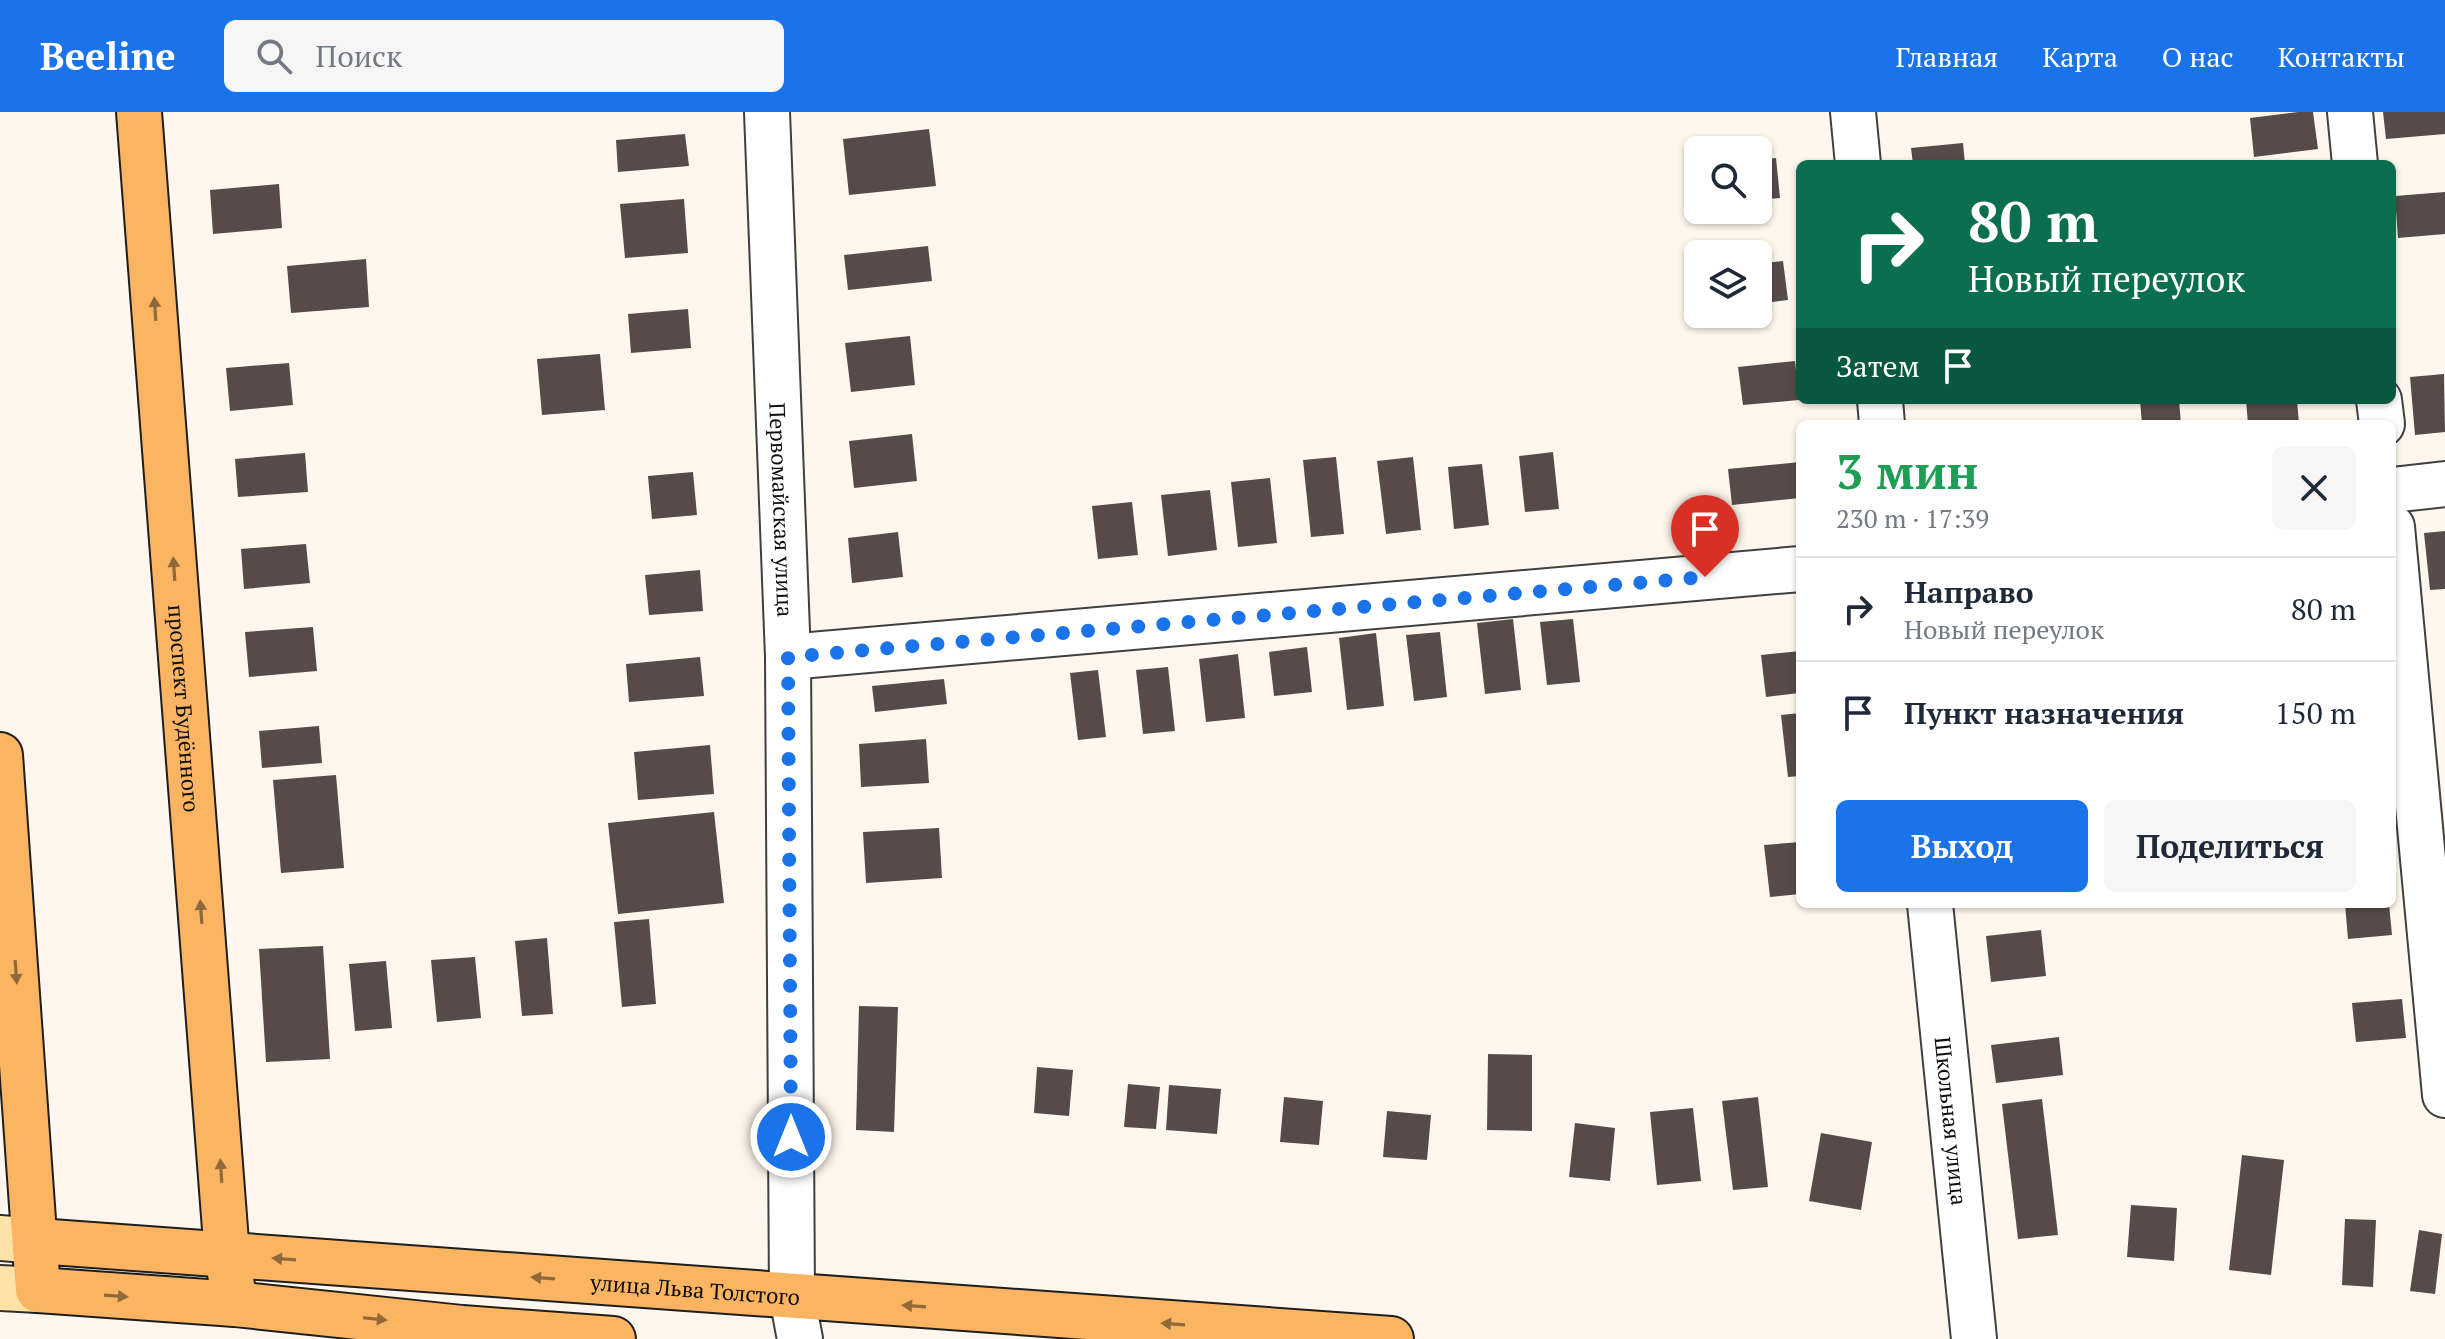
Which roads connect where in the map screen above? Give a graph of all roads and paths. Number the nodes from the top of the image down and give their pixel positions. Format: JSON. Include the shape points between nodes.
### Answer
{"nodes":[{"id":1,"x":139,"y":112,"type":"edge"},
{"id":2,"x":767,"y":112,"type":"edge"},
{"id":3,"x":1853,"y":112,"type":"edge"},
{"id":4,"x":2350,"y":112,"type":"edge"},
{"id":5,"x":1858,"y":160,"type":"edge"},
{"id":6,"x":2355,"y":160,"type":"edge"},
{"id":7,"x":2445,"y":484,"type":"edge"},
{"id":8,"x":2396,"y":490,"type":"edge"},
{"id":9,"x":1796,"y":569,"type":"edge"},
{"id":10,"x":2396,"y":570,"type":"edge"},
{"id":11,"x":788,"y":657,"type":"junction"},
{"id":12,"x":0,"y":755,"type":"edge"},
{"id":13,"x":1930,"y":908,"type":"edge"},
{"id":14,"x":2445,"y":1095,"type":"edge"},
{"id":15,"x":18,"y":1240,"type":"edge"},
{"id":16,"x":227,"y":1255,"type":"junction"},
{"id":17,"x":19,"y":1289,"type":"edge"},
{"id":18,"x":235,"y":1304,"type":"junction"},
{"id":19,"x":796,"y":1318,"type":"edge"},
{"id":20,"x":462,"y":1333,"type":"edge"},
{"id":21,"x":613,"y":1339,"type":"edge"},
{"id":22,"x":1391,"y":1339,"type":"edge"},
{"id":23,"x":1974,"y":1339,"type":"edge"}],
"edges":[{"from":16,"to":1,"type":"main road","name":"проспект Будённого","one_way":true},
{"from":2,"to":11,"type":"street","name":"Первомайская улица"},
{"from":3,"to":5,"type":"street"},
{"from":4,"to":6,"type":"street"},
{"from":7,"to":8,"type":"street"},
{"from":9,"to":11,"type":"street"},
{"from":10,"to":14,"type":"street"},
{"from":11,"to":19,"type":"street","name":"Первомайская улица"},
{"from":12,"to":15,"type":"main road","one_way":true},
{"from":13,"to":23,"type":"street","name":"Школьная улица"},
{"from":15,"to":16,"type":"main road","name":"улица Льва Толстого"},
{"from":15,"to":17,"type":"main road"},
{"from":16,"to":18,"type":"main road","name":"проспект Будённого"},
{"from":19,"to":16,"type":"main road","name":"улица Льва Толстого","one_way":true},
{"from":17,"to":18,"type":"main road","one_way":true},
{"from":18,"to":20,"type":"main road","one_way":true},
{"from":22,"to":19,"type":"main road","name":"улица Льва Толстого","one_way":true},
{"from":20,"to":21,"type":"main road"}]}
